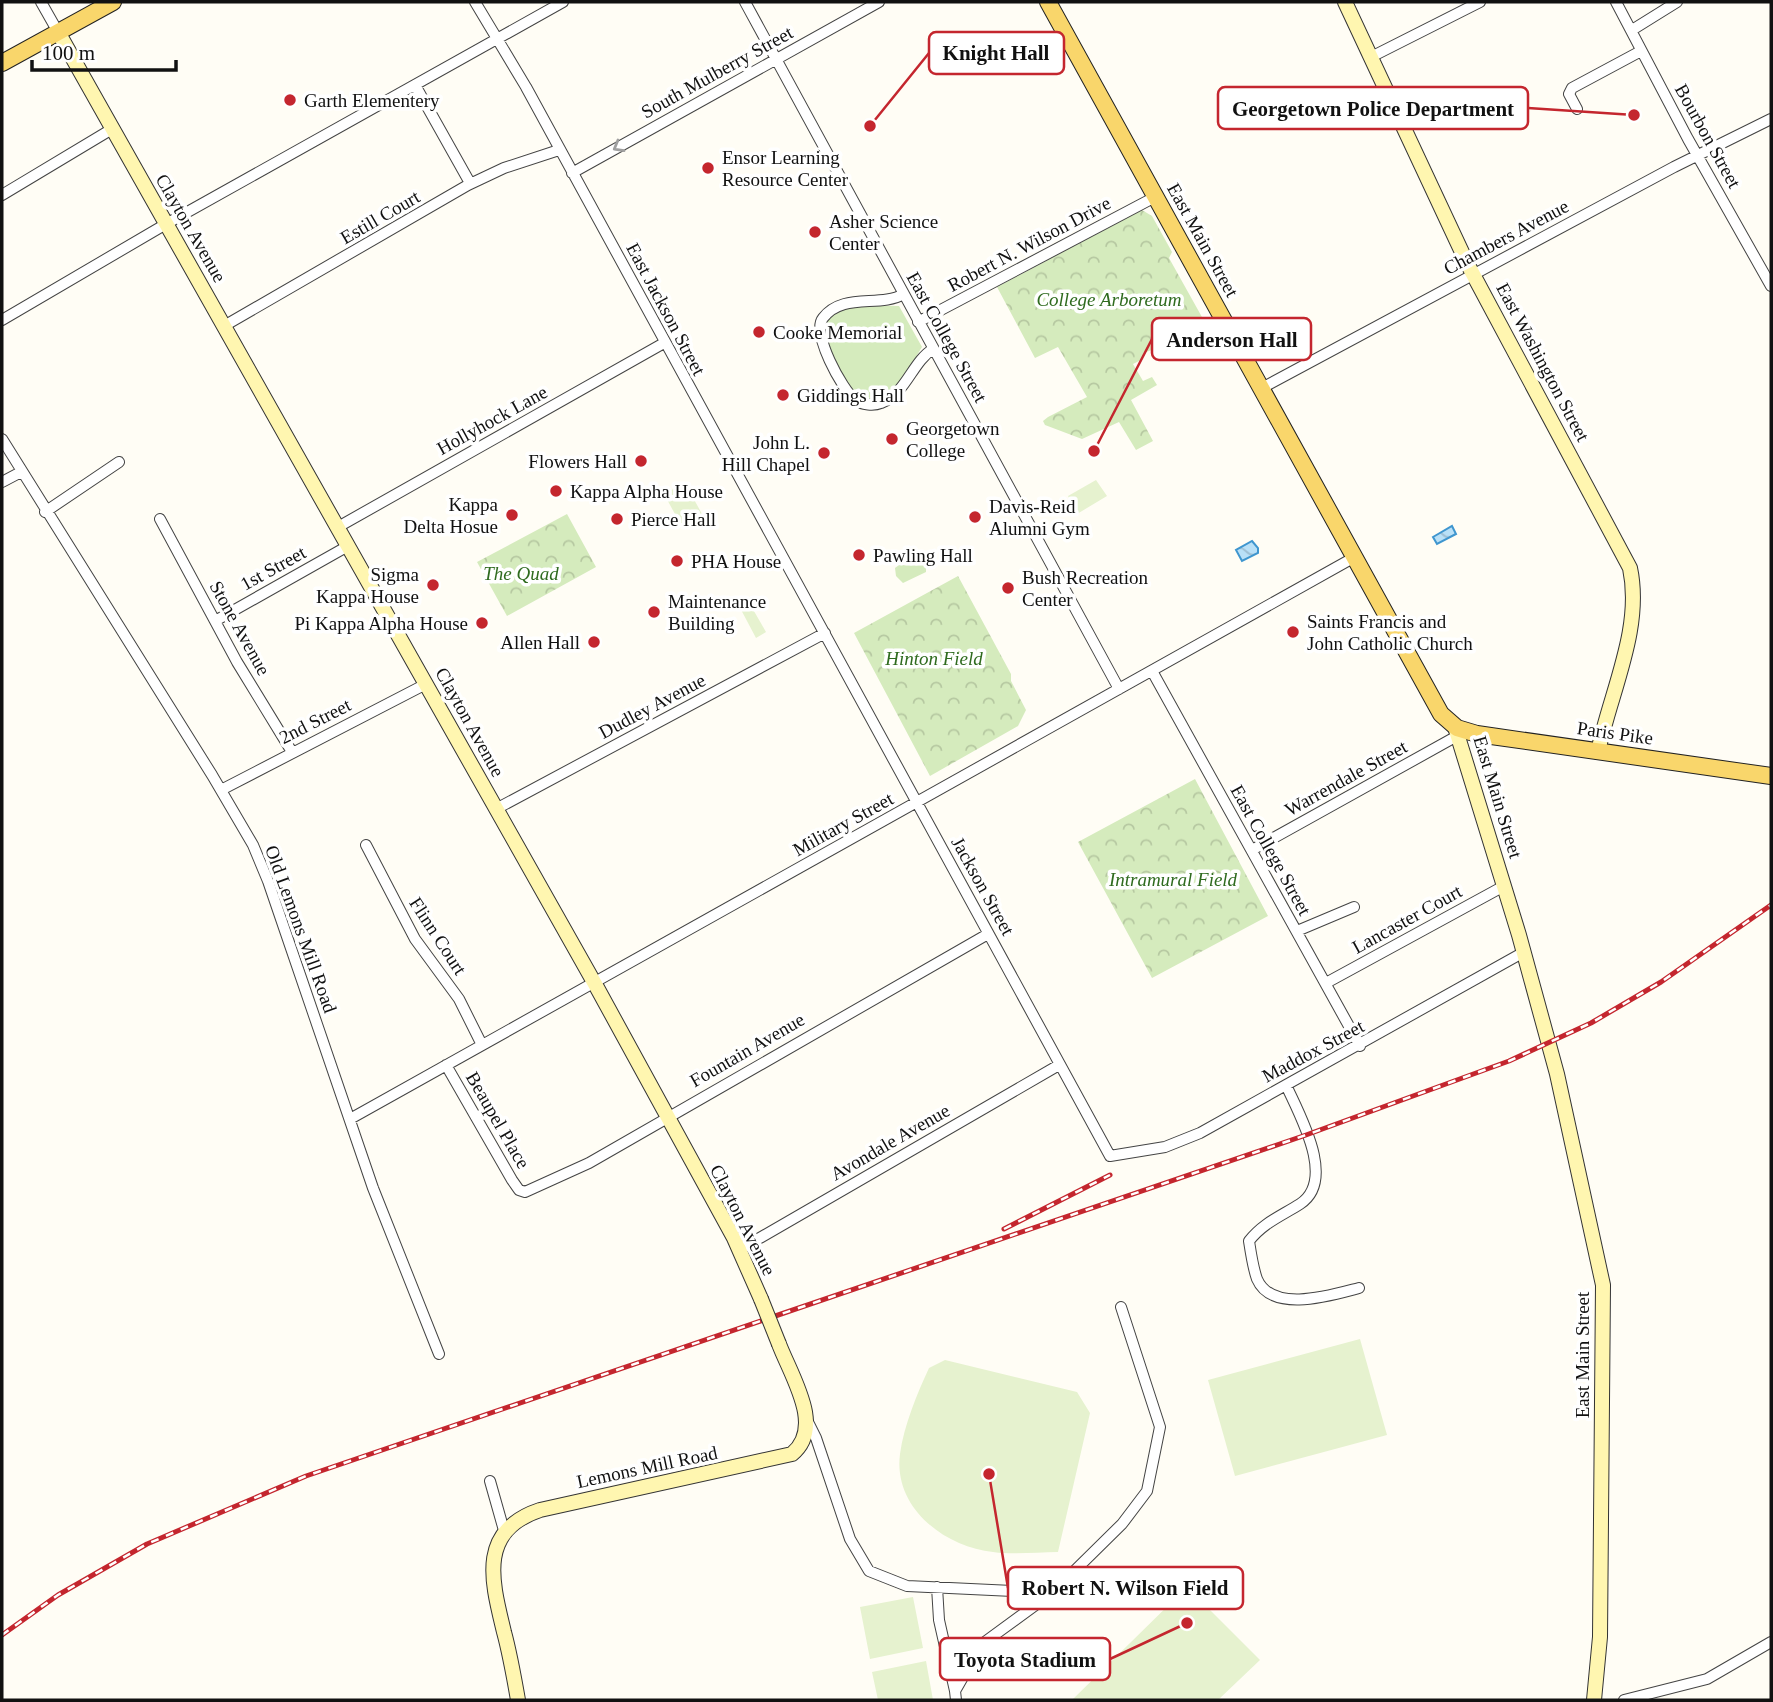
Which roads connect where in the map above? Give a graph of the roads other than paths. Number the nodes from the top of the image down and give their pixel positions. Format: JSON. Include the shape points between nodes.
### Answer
{"nodes":[{"id":1,"x":41,"y":2,"type":"edge"},
{"id":2,"x":113,"y":2,"type":"edge"},
{"id":3,"x":475,"y":2,"type":"edge"},
{"id":4,"x":563,"y":2,"type":"edge"},
{"id":5,"x":745,"y":2,"type":"edge"},
{"id":6,"x":1048,"y":2,"type":"edge"},
{"id":7,"x":1345,"y":2,"type":"edge"},
{"id":8,"x":1480,"y":2,"type":"edge"},
{"id":9,"x":1616,"y":2,"type":"edge"},
{"id":10,"x":1677,"y":2,"type":"edge"},
{"id":11,"x":872,"y":3,"type":"edge"},
{"id":12,"x":1632,"y":30,"type":"junction"},
{"id":13,"x":58,"y":32,"type":"junction"},
{"id":14,"x":496,"y":39,"type":"junction"},
{"id":15,"x":1641,"y":51,"type":"junction"},
{"id":16,"x":1373,"y":56,"type":"junction"},
{"id":17,"x":776,"y":58,"type":"junction"},
{"id":18,"x":2,"y":63,"type":"edge"},
{"id":19,"x":415,"y":85,"type":"junction"},
{"id":20,"x":1577,"y":109,"type":"dead end"},
{"id":21,"x":1771,"y":119,"type":"edge"},
{"id":22,"x":112,"y":129,"type":"junction"},
{"id":23,"x":559,"y":149,"type":"junction"},
{"id":24,"x":1698,"y":156,"type":"junction"},
{"id":25,"x":572,"y":173,"type":"junction"},
{"id":26,"x":470,"y":183,"type":"junction"},
{"id":27,"x":2,"y":195,"type":"edge"},
{"id":28,"x":1155,"y":197,"type":"junction"},
{"id":29,"x":166,"y":224,"type":"junction"},
{"id":30,"x":1473,"y":274,"type":"junction"},
{"id":31,"x":1771,"y":286,"type":"edge"},
{"id":32,"x":904,"y":294,"type":"junction"},
{"id":33,"x":2,"y":320,"type":"edge"},
{"id":34,"x":918,"y":321,"type":"junction"},
{"id":35,"x":224,"y":326,"type":"junction"},
{"id":36,"x":664,"y":343,"type":"junction"},
{"id":37,"x":933,"y":349,"type":"junction"},
{"id":38,"x":1260,"y":389,"type":"junction"},
{"id":39,"x":2,"y":439,"type":"edge"},
{"id":40,"x":119,"y":462,"type":"dead end"},
{"id":41,"x":21,"y":472,"type":"junction"},
{"id":42,"x":2,"y":482,"type":"edge"},
{"id":43,"x":45,"y":512,"type":"junction"},
{"id":44,"x":160,"y":519,"type":"dead end"},
{"id":45,"x":338,"y":527,"type":"junction"},
{"id":46,"x":348,"y":546,"type":"junction"},
{"id":47,"x":1353,"y":558,"type":"junction"},
{"id":48,"x":215,"y":621,"type":"junction"},
{"id":49,"x":825,"y":634,"type":"junction"},
{"id":50,"x":1152,"y":671,"type":"junction"},
{"id":51,"x":426,"y":684,"type":"junction"},
{"id":52,"x":1119,"y":689,"type":"junction"},
{"id":53,"x":1456,"y":732,"type":"junction"},
{"id":54,"x":292,"y":752,"type":"junction"},
{"id":55,"x":1598,"y":752,"type":"junction"},
{"id":56,"x":1771,"y":776,"type":"edge"},
{"id":57,"x":221,"y":790,"type":"junction"},
{"id":58,"x":917,"y":803,"type":"junction"},
{"id":59,"x":496,"y":809,"type":"junction"},
{"id":60,"x":366,"y":845,"type":"dead end"},
{"id":61,"x":1252,"y":850,"type":"junction"},
{"id":62,"x":1504,"y":886,"type":"junction"},
{"id":63,"x":1353,"y":907,"type":"dead end"},
{"id":64,"x":1297,"y":931,"type":"junction"},
{"id":65,"x":988,"y":934,"type":"junction"},
{"id":66,"x":1524,"y":952,"type":"junction"},
{"id":67,"x":1326,"y":983,"type":"junction"},
{"id":68,"x":595,"y":984,"type":"junction"},
{"id":69,"x":482,"y":1045,"type":"junction"},
{"id":70,"x":1360,"y":1046,"type":"junction"},
{"id":71,"x":446,"y":1065,"type":"junction"},
{"id":72,"x":1059,"y":1065,"type":"junction"},
{"id":73,"x":1286,"y":1085,"type":"junction"},
{"id":74,"x":666,"y":1116,"type":"junction"},
{"id":75,"x":350,"y":1119,"type":"junction"},
{"id":76,"x":1110,"y":1156,"type":"joint"},
{"id":77,"x":522,"y":1191,"type":"joint"},
{"id":78,"x":739,"y":1250,"type":"junction"},
{"id":79,"x":1359,"y":1288,"type":"dead end"},
{"id":80,"x":1121,"y":1307,"type":"dead end"},
{"id":81,"x":439,"y":1354,"type":"dead end"},
{"id":82,"x":807,"y":1420,"type":"junction"},
{"id":83,"x":490,"y":1481,"type":"dead end"},
{"id":84,"x":505,"y":1534,"type":"junction"},
{"id":85,"x":937,"y":1587,"type":"junction"},
{"id":86,"x":1052,"y":1593,"type":"junction"},
{"id":87,"x":1771,"y":1642,"type":"edge"},
{"id":88,"x":956,"y":1695,"type":"edge"},
{"id":89,"x":518,"y":1700,"type":"edge"},
{"id":90,"x":1594,"y":1700,"type":"edge"},
{"id":91,"x":1624,"y":1700,"type":"edge"}],
"edges":[{"from":1,"to":13,"type":"street"},
{"from":2,"to":13,"type":"main road"},
{"from":3,"to":14,"type":"street","name":"East Jackson Street"},
{"from":4,"to":14,"type":"street"},
{"from":5,"to":17,"type":"street","name":"East College Street"},
{"from":6,"to":28,"type":"main road","name":"East Main Street"},
{"from":7,"to":16,"type":"street","name":"East Washington Street"},
{"from":8,"to":16,"type":"street"},
{"from":9,"to":12,"type":"street","name":"Bourbon Street"},
{"from":10,"to":12,"type":"street"},
{"from":11,"to":17,"type":"street","name":"South Mulberry Street"},
{"from":12,"to":15,"type":"street","name":"Bourbon Street"},
{"from":13,"to":18,"type":"main road"},
{"from":13,"to":22,"type":"street","name":"Clayton Avenue"},
{"from":14,"to":19,"type":"street"},
{"from":14,"to":23,"type":"street","name":"East Jackson Street"},
{"from":15,"to":20,"type":"street","via":[[1572,88],[1569,94]]},
{"from":15,"to":24,"type":"street","name":"Bourbon Street"},
{"from":16,"to":30,"type":"street","name":"East Washington Street"},
{"from":17,"to":25,"type":"street","name":"South Mulberry Street","one_way":true},
{"from":17,"to":32,"type":"street","name":"East College Street"},
{"from":19,"to":26,"type":"street"},
{"from":19,"to":29,"type":"street"},
{"from":21,"to":24,"type":"street","name":"Chambers Avenue"},
{"from":22,"to":27,"type":"street"},
{"from":22,"to":29,"type":"street","name":"Clayton Avenue"},
{"from":23,"to":25,"type":"street","name":"East Jackson Street"},
{"from":23,"to":26,"type":"street","name":"Estill Court"},
{"from":24,"to":30,"type":"street","name":"Chambers Avenue"},
{"from":24,"to":31,"type":"street","name":"Bourbon Street"},
{"from":25,"to":36,"type":"street","name":"East Jackson Street"},
{"from":26,"to":35,"type":"street","name":"Estill Court"},
{"from":28,"to":34,"type":"street","name":"Robert N. Wilson Drive"},
{"from":28,"to":38,"type":"main road","name":"East Main Street"},
{"from":29,"to":33,"type":"street"},
{"from":29,"to":35,"type":"street","name":"Clayton Avenue"},
{"from":30,"to":38,"type":"street","name":"Chambers Avenue"},
{"from":30,"to":55,"type":"street","name":"East Washington Street","via":[[1630,568],[1633,622]]},
{"from":32,"to":34,"type":"street","name":"East College Street"},
{"from":32,"to":37,"type":"street","via":[[892,300],[842,304],[820,322],[823,347],[849,392],[859,402],[870,404],[892,397],[922,356]]},
{"from":34,"to":37,"type":"street","name":"East College Street"},
{"from":35,"to":45,"type":"street","name":"Clayton Avenue"},
{"from":36,"to":45,"type":"street","name":"Hollyhock Lane"},
{"from":36,"to":49,"type":"street","name":"East Jackson Street"},
{"from":37,"to":52,"type":"street","name":"East College Street"},
{"from":38,"to":47,"type":"main road","name":"East Main Street"},
{"from":39,"to":41,"type":"street","name":"Old Lemons Mill Road"},
{"from":40,"to":43,"type":"street"},
{"from":41,"to":42,"type":"street"},
{"from":41,"to":43,"type":"street","name":"Old Lemons Mill Road"},
{"from":43,"to":57,"type":"street","name":"Old Lemons Mill Road"},
{"from":44,"to":48,"type":"street","name":"Stone Avenue"},
{"from":45,"to":46,"type":"street","name":"Clayton Avenue"},
{"from":46,"to":48,"type":"street","name":"1st Street"},
{"from":46,"to":51,"type":"street","name":"Clayton Avenue"},
{"from":47,"to":50,"type":"street","name":"Military Street"},
{"from":47,"to":53,"type":"main road","name":"East Main Street","via":[[1426,692]]},
{"from":48,"to":54,"type":"street","name":"Stone Avenue"},
{"from":49,"to":58,"type":"street","name":"Jackson Street"},
{"from":49,"to":59,"type":"street","name":"Dudley Avenue"},
{"from":50,"to":52,"type":"street","name":"Military Street"},
{"from":50,"to":61,"type":"street","name":"East College Street"},
{"from":51,"to":54,"type":"street","name":"2nd Street"},
{"from":51,"to":59,"type":"street","name":"Clayton Avenue"},
{"from":52,"to":58,"type":"street","name":"Military Street"},
{"from":53,"to":55,"type":"main road","name":"Paris Pike"},
{"from":53,"to":61,"type":"street","name":"Warrendale Street"},
{"from":53,"to":62,"type":"street","name":"East Main Street"},
{"from":54,"to":57,"type":"street","name":"2nd Street"},
{"from":55,"to":56,"type":"main road","name":"Paris Pike"},
{"from":57,"to":75,"type":"street","name":"Old Lemons Mill Road","via":[[268,881]]},
{"from":58,"to":65,"type":"street","name":"Jackson Street"},
{"from":58,"to":68,"type":"street","name":"Military Street"},
{"from":59,"to":68,"type":"street","name":"Clayton Avenue"},
{"from":60,"to":69,"type":"street","name":"Flinn Court","via":[[415,939],[459,999]]},
{"from":61,"to":64,"type":"street","name":"East College Street"},
{"from":62,"to":66,"type":"street","name":"East Main Street"},
{"from":62,"to":67,"type":"street","name":"Lancaster Court"},
{"from":63,"to":64,"type":"street","name":"Lancaster Court"},
{"from":64,"to":67,"type":"street","name":"East College Street"},
{"from":65,"to":72,"type":"street","name":"Jackson Street"},
{"from":65,"to":74,"type":"street","name":"Fountain Avenue"},
{"from":66,"to":70,"type":"street","name":"Maddox Street"},
{"from":66,"to":90,"type":"street","name":"East Main Street","via":[[1557,1074],[1603,1285],[1600,1637]]},
{"from":67,"to":70,"type":"street","name":"East College Street"},
{"from":68,"to":69,"type":"street","name":"Military Street"},
{"from":68,"to":74,"type":"street","name":"Clayton Avenue"},
{"from":69,"to":71,"type":"street","name":"Military Street"},
{"from":70,"to":73,"type":"street","name":"Maddox Street"},
{"from":71,"to":75,"type":"street","name":"Military Street"},
{"from":71,"to":77,"type":"street","name":"Beaupel Place"},
{"from":72,"to":76,"type":"street","name":"Jackson Street"},
{"from":72,"to":78,"type":"street","name":"Avondale Avenue"},
{"from":73,"to":76,"type":"street","name":"Maddox Street","via":[[1188,1138],[1165,1147]]},
{"from":73,"to":79,"type":"street","via":[[1311,1140],[1316,1174],[1311,1194],[1303,1202],[1259,1227],[1249,1241],[1258,1282],[1270,1293],[1292,1300]]},
{"from":74,"to":77,"type":"street","name":"Fountain Avenue","via":[[589,1163]]},
{"from":74,"to":78,"type":"street","name":"Clayton Avenue"},
{"from":75,"to":81,"type":"street","name":"Old Lemons Mill Road"},
{"from":78,"to":82,"type":"street","name":"Clayton Avenue","bridge":true},
{"from":80,"to":86,"type":"street","via":[[1160,1427],[1147,1491],[1122,1524]]},
{"from":82,"to":84,"type":"street","name":"Lemons Mill Road","via":[[801,1446],[788,1456],[540,1510],[519,1520]]},
{"from":82,"to":85,"type":"street","via":[[860,1561],[881,1578],[907,1586]]},
{"from":83,"to":84,"type":"street"},
{"from":84,"to":89,"type":"street","via":[[495,1550],[492,1578]]},
{"from":85,"to":86,"type":"street"},
{"from":85,"to":88,"type":"street","via":[[939,1620]]},
{"from":86,"to":88,"type":"street","via":[[982,1644]]},
{"from":87,"to":91,"type":"street","via":[[1707,1679]]}]}
